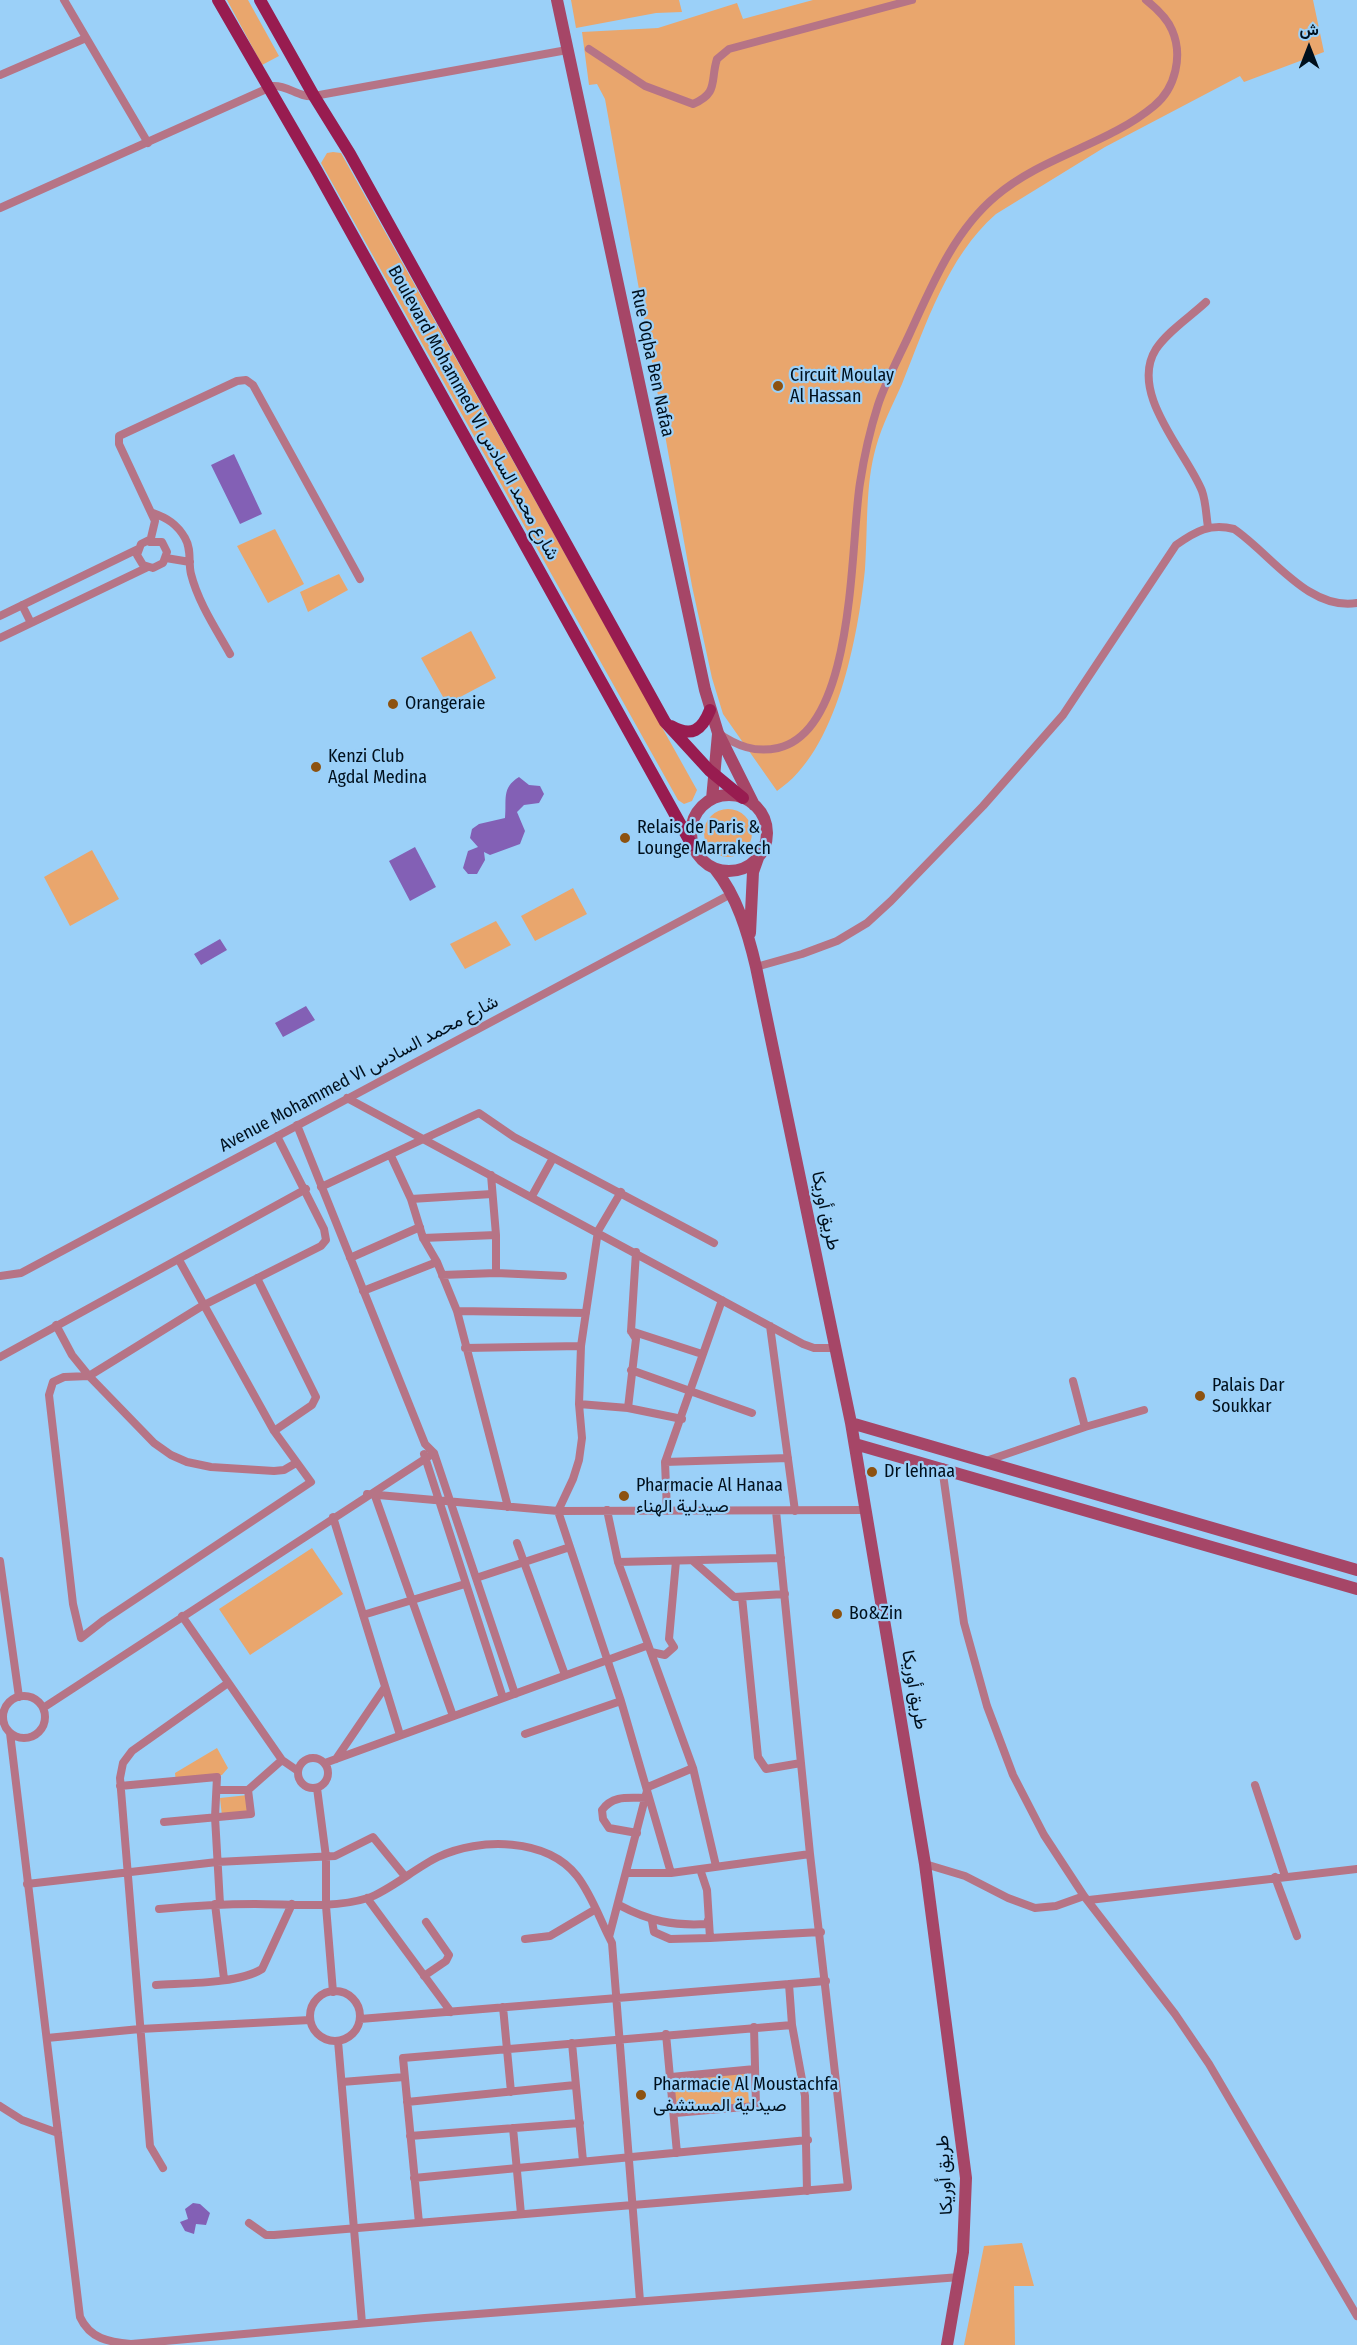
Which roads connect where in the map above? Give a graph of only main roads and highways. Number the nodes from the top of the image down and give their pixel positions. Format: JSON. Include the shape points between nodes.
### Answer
{"nodes":[{"id":1,"x":218,"y":0,"type":"edge"},
{"id":2,"x":260,"y":0,"type":"edge"},
{"id":3,"x":710,"y":710,"type":"road end"},
{"id":4,"x":665,"y":722,"type":"junction"},
{"id":5,"x":743,"y":798,"type":"road end"},
{"id":6,"x":692,"y":845,"type":"road end"}],
"edges":[{"from":1,"to":6,"type":"main road","name":"Boulevard Mohammed VI شارع محمد السادس","via":[[318,171]]},
{"from":2,"to":4,"type":"main road","name":"Boulevard Mohammed VI شارع محمد السادس","via":[[350,154]]},
{"from":3,"to":4,"type":"main road","via":[[703,726],[690,733]]},
{"from":4,"to":5,"type":"main road","name":"Boulevard Mohammed VI شارع محمد السادس","via":[[715,775]]}]}
